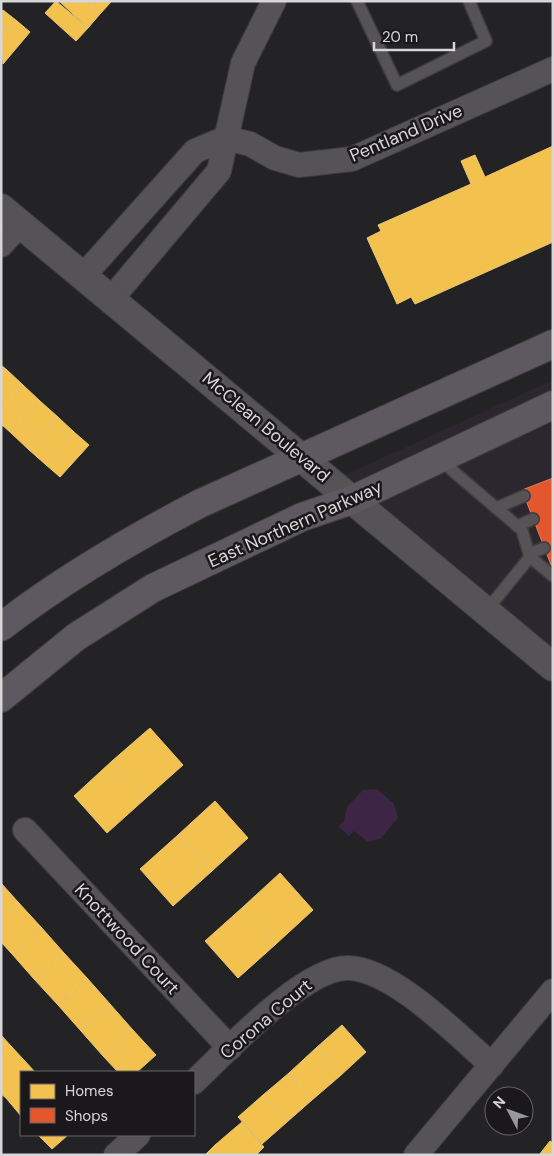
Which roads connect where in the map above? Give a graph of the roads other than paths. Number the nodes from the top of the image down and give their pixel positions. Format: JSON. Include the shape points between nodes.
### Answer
{"nodes":[{"id":1,"x":274,"y":1,"type":"edge"},
{"id":2,"x":357,"y":1,"type":"edge"},
{"id":3,"x":469,"y":1,"type":"edge"},
{"id":4,"x":553,"y":69,"type":"edge"},
{"id":5,"x":226,"y":138,"type":"junction"},
{"id":6,"x":11,"y":216,"type":"edge"},
{"id":7,"x":1,"y":245,"type":"edge"},
{"id":8,"x":84,"y":275,"type":"junction"},
{"id":9,"x":112,"y":298,"type":"junction"},
{"id":10,"x":553,"y":344,"type":"edge"},
{"id":11,"x":550,"y":409,"type":"edge"},
{"id":12,"x":300,"y":457,"type":"junction"},
{"id":13,"x":438,"y":459,"type":"junction"},
{"id":14,"x":524,"y":496,"type":"dead end"},
{"id":15,"x":352,"y":500,"type":"junction"},
{"id":16,"x":496,"y":508,"type":"junction"},
{"id":17,"x":533,"y":519,"type":"dead end"},
{"id":18,"x":517,"y":526,"type":"junction"},
{"id":19,"x":544,"y":548,"type":"dead end"},
{"id":20,"x":530,"y":556,"type":"junction"},
{"id":21,"x":551,"y":572,"type":"edge"},
{"id":22,"x":486,"y":611,"type":"junction"},
{"id":23,"x":1,"y":627,"type":"edge"},
{"id":24,"x":553,"y":666,"type":"edge"},
{"id":25,"x":1,"y":698,"type":"edge"},
{"id":26,"x":25,"y":830,"type":"dead end"},
{"id":27,"x":553,"y":991,"type":"edge"},
{"id":28,"x":230,"y":1048,"type":"junction"},
{"id":29,"x":492,"y":1065,"type":"junction"},
{"id":30,"x":195,"y":1081,"type":"edge"},
{"id":31,"x":137,"y":1136,"type":"edge"},
{"id":32,"x":116,"y":1155,"type":"edge"},
{"id":33,"x":416,"y":1155,"type":"edge"}],
"edges":[{"from":1,"to":5,"type":"street","via":[[243,63]]},
{"from":2,"to":3,"type":"lane","via":[[397,85],[486,41]]},
{"from":4,"to":5,"type":"street","name":"Pentland Drive","via":[[352,159],[299,165],[275,158],[250,144]]},
{"from":5,"to":8,"type":"street","via":[[195,151]]},
{"from":5,"to":9,"type":"street","via":[[220,171]]},
{"from":6,"to":7,"type":"street"},
{"from":6,"to":8,"type":"street","name":"McClean Boulevard"},
{"from":8,"to":9,"type":"street","name":"McClean Boulevard"},
{"from":9,"to":12,"type":"street","name":"McClean Boulevard"},
{"from":10,"to":12,"type":"main road"},
{"from":11,"to":13,"type":"main road","name":"East Northern Parkway"},
{"from":12,"to":15,"type":"street","name":"McClean Boulevard"},
{"from":12,"to":23,"type":"main road","via":[[144,533],[65,581]]},
{"from":13,"to":15,"type":"main road","name":"East Northern Parkway"},
{"from":13,"to":16,"type":"lane"},
{"from":14,"to":16,"type":"lane"},
{"from":15,"to":22,"type":"street","name":"McClean Boulevard"},
{"from":15,"to":25,"type":"main road","name":"East Northern Parkway","via":[[302,516],[153,588],[76,637]]},
{"from":16,"to":18,"type":"lane"},
{"from":17,"to":18,"type":"lane"},
{"from":18,"to":20,"type":"lane","via":[[522,530]]},
{"from":19,"to":20,"type":"lane"},
{"from":20,"to":21,"type":"lane"},
{"from":20,"to":22,"type":"lane"},
{"from":22,"to":24,"type":"street","name":"McClean Boulevard"},
{"from":26,"to":28,"type":"street","name":"Knottwood Court"},
{"from":27,"to":29,"type":"street"},
{"from":28,"to":29,"type":"street","name":"Corona Court","via":[[298,988],[328,970],[349,968],[390,982],[416,999]]},
{"from":28,"to":30,"type":"street","name":"Corona Court"},
{"from":29,"to":33,"type":"street"},
{"from":31,"to":32,"type":"street"}]}
